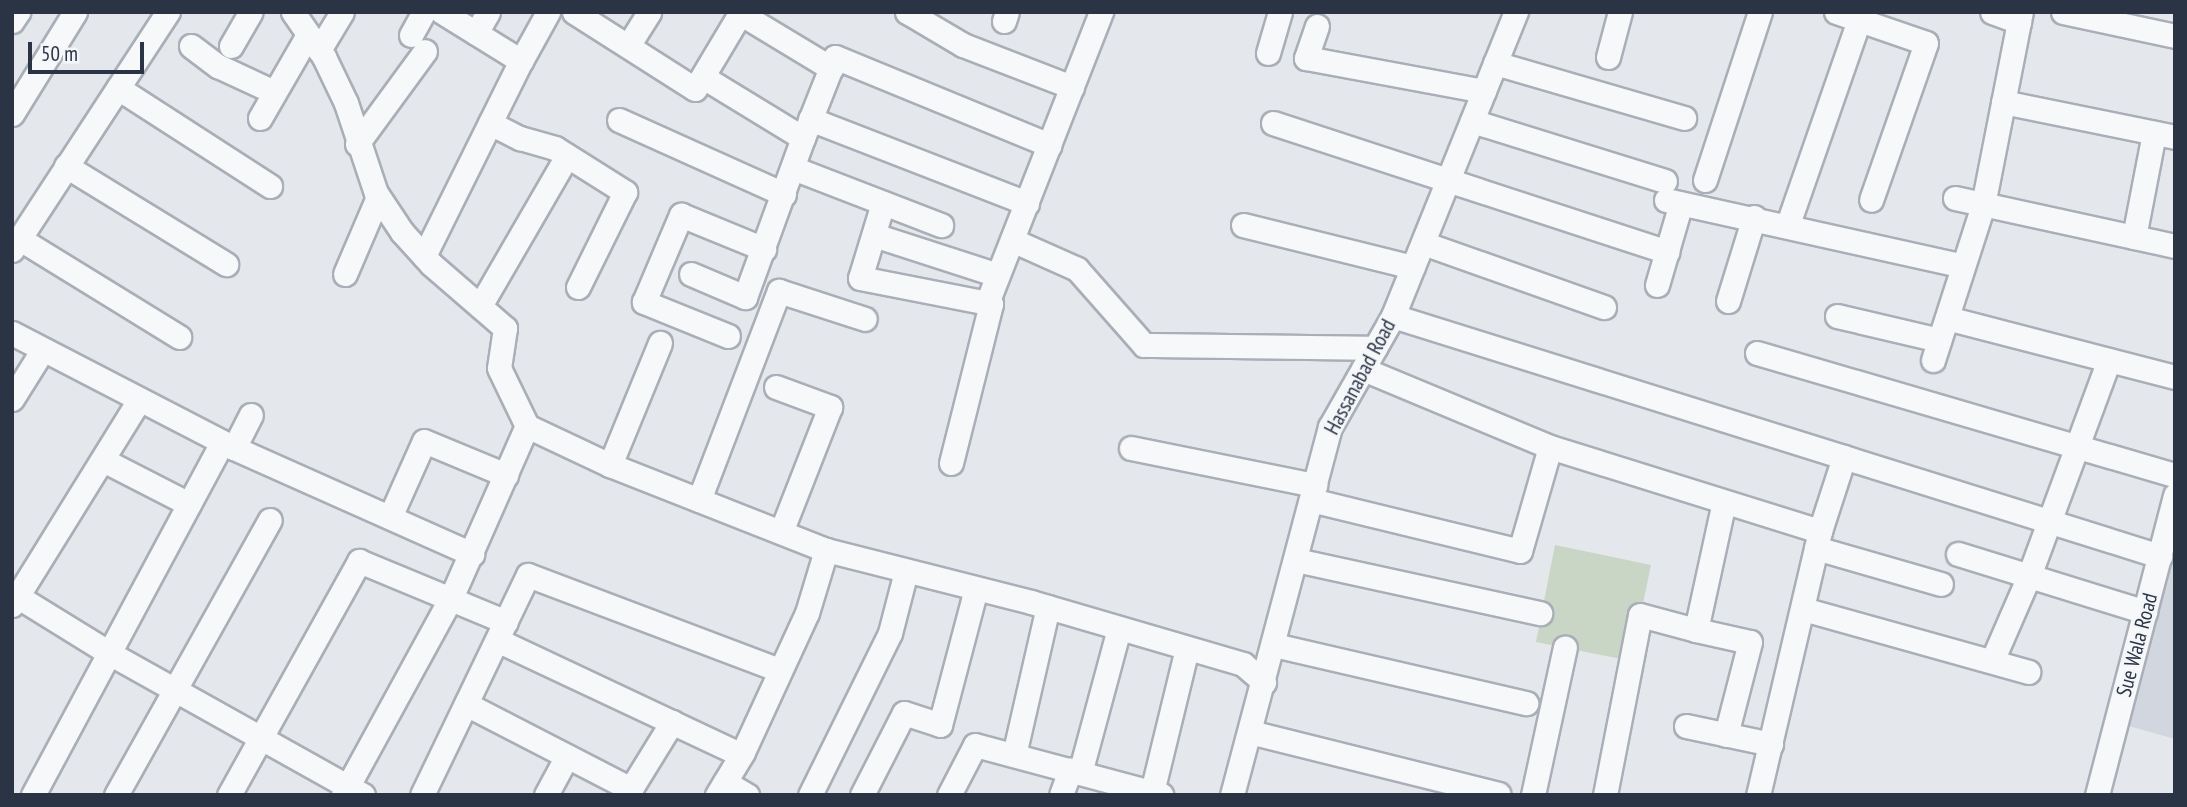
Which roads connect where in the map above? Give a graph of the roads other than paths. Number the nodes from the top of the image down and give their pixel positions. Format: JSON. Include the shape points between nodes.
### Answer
{"nodes":[{"id":1,"x":18,"y":12,"type":"edge"},
{"id":2,"x":75,"y":12,"type":"edge"},
{"id":3,"x":168,"y":12,"type":"edge"},
{"id":4,"x":251,"y":12,"type":"edge"},
{"id":5,"x":293,"y":12,"type":"edge"},
{"id":6,"x":342,"y":12,"type":"edge"},
{"id":7,"x":424,"y":12,"type":"edge"},
{"id":8,"x":442,"y":12,"type":"edge"},
{"id":9,"x":488,"y":12,"type":"edge"},
{"id":10,"x":548,"y":12,"type":"edge"},
{"id":11,"x":574,"y":12,"type":"edge"},
{"id":12,"x":649,"y":12,"type":"edge"},
{"id":13,"x":907,"y":12,"type":"edge"},
{"id":14,"x":1101,"y":12,"type":"edge"},
{"id":15,"x":1280,"y":12,"type":"edge"},
{"id":16,"x":1516,"y":12,"type":"edge"},
{"id":17,"x":1620,"y":12,"type":"edge"},
{"id":18,"x":1760,"y":12,"type":"edge"},
{"id":19,"x":1836,"y":12,"type":"edge"},
{"id":20,"x":1992,"y":12,"type":"edge"},
{"id":21,"x":2063,"y":12,"type":"edge"},
{"id":22,"x":740,"y":13,"type":"edge"},
{"id":23,"x":2020,"y":17,"type":"edge"},
{"id":24,"x":1859,"y":20,"type":"junction"},
{"id":25,"x":12,"y":21,"type":"edge"},
{"id":26,"x":1317,"y":26,"type":"dead end"},
{"id":27,"x":476,"y":33,"type":"junction"},
{"id":28,"x":2175,"y":36,"type":"edge"},
{"id":29,"x":313,"y":42,"type":"junction"},
{"id":30,"x":191,"y":46,"type":"dead end"},
{"id":31,"x":231,"y":46,"type":"dead end"},
{"id":32,"x":628,"y":46,"type":"junction"},
{"id":33,"x":1268,"y":53,"type":"dead end"},
{"id":34,"x":1608,"y":57,"type":"dead end"},
{"id":35,"x":521,"y":61,"type":"junction"},
{"id":36,"x":1495,"y":63,"type":"junction"},
{"id":37,"x":831,"y":68,"type":"junction"},
{"id":38,"x":703,"y":76,"type":"junction"},
{"id":39,"x":1072,"y":86,"type":"junction"},
{"id":40,"x":118,"y":88,"type":"junction"},
{"id":41,"x":274,"y":92,"type":"junction"},
{"id":42,"x":1483,"y":92,"type":"junction"},
{"id":43,"x":2003,"y":102,"type":"junction"},
{"id":44,"x":12,"y":114,"type":"edge"},
{"id":45,"x":260,"y":118,"type":"dead end"},
{"id":46,"x":1684,"y":118,"type":"dead end"},
{"id":47,"x":619,"y":120,"type":"dead end"},
{"id":48,"x":1472,"y":121,"type":"junction"},
{"id":49,"x":490,"y":123,"type":"junction"},
{"id":50,"x":1273,"y":123,"type":"dead end"},
{"id":51,"x":806,"y":129,"type":"junction"},
{"id":52,"x":2164,"y":135,"type":"edge"},
{"id":53,"x":357,"y":144,"type":"junction"},
{"id":54,"x":1050,"y":145,"type":"junction"},
{"id":55,"x":567,"y":156,"type":"junction"},
{"id":56,"x":66,"y":166,"type":"junction"},
{"id":57,"x":793,"y":168,"type":"junction"},
{"id":58,"x":1448,"y":179,"type":"junction"},
{"id":59,"x":1705,"y":180,"type":"dead end"},
{"id":60,"x":270,"y":186,"type":"dead end"},
{"id":61,"x":784,"y":194,"type":"junction"},
{"id":62,"x":1671,"y":195,"type":"junction"},
{"id":63,"x":378,"y":197,"type":"junction"},
{"id":64,"x":1955,"y":198,"type":"dead end"},
{"id":65,"x":1871,"y":200,"type":"dead end"},
{"id":66,"x":883,"y":203,"type":"junction"},
{"id":67,"x":1027,"y":203,"type":"junction"},
{"id":68,"x":1983,"y":205,"type":"junction"},
{"id":69,"x":1754,"y":217,"type":"junction"},
{"id":70,"x":1788,"y":224,"type":"junction"},
{"id":71,"x":941,"y":225,"type":"dead end"},
{"id":72,"x":1242,"y":225,"type":"dead end"},
{"id":73,"x":874,"y":235,"type":"junction"},
{"id":74,"x":2134,"y":237,"type":"junction"},
{"id":75,"x":1012,"y":240,"type":"junction"},
{"id":76,"x":1423,"y":243,"type":"junction"},
{"id":77,"x":16,"y":245,"type":"edge"},
{"id":78,"x":2175,"y":246,"type":"edge"},
{"id":79,"x":764,"y":249,"type":"junction"},
{"id":80,"x":1667,"y":251,"type":"junction"},
{"id":81,"x":424,"y":256,"type":"junction"},
{"id":82,"x":226,"y":264,"type":"dead end"},
{"id":83,"x":1963,"y":266,"type":"junction"},
{"id":84,"x":1413,"y":267,"type":"junction"},
{"id":85,"x":345,"y":274,"type":"dead end"},
{"id":86,"x":691,"y":274,"type":"dead end"},
{"id":87,"x":998,"y":275,"type":"junction"},
{"id":88,"x":1657,"y":285,"type":"dead end"},
{"id":89,"x":578,"y":287,"type":"dead end"},
{"id":90,"x":1728,"y":302,"type":"dead end"},
{"id":91,"x":987,"y":303,"type":"junction"},
{"id":92,"x":480,"y":306,"type":"junction"},
{"id":93,"x":1604,"y":307,"type":"dead end"},
{"id":94,"x":1393,"y":316,"type":"junction"},
{"id":95,"x":1837,"y":316,"type":"dead end"},
{"id":96,"x":1947,"y":318,"type":"junction"},
{"id":97,"x":865,"y":319,"type":"dead end"},
{"id":98,"x":12,"y":333,"type":"edge"},
{"id":99,"x":728,"y":336,"type":"dead end"},
{"id":100,"x":179,"y":337,"type":"dead end"},
{"id":101,"x":660,"y":343,"type":"dead end"},
{"id":102,"x":1375,"y":348,"type":"junction"},
{"id":103,"x":42,"y":351,"type":"junction"},
{"id":104,"x":1757,"y":353,"type":"dead end"},
{"id":105,"x":2109,"y":360,"type":"junction"},
{"id":106,"x":1363,"y":369,"type":"junction"},
{"id":107,"x":2175,"y":377,"type":"edge"},
{"id":108,"x":776,"y":387,"type":"dead end"},
{"id":109,"x":12,"y":399,"type":"edge"},
{"id":110,"x":139,"y":400,"type":"junction"},
{"id":111,"x":251,"y":415,"type":"dead end"},
{"id":112,"x":527,"y":426,"type":"junction"},
{"id":113,"x":228,"y":445,"type":"junction"},
{"id":114,"x":2076,"y":446,"type":"junction"},
{"id":115,"x":1550,"y":447,"type":"junction"},
{"id":116,"x":1131,"y":448,"type":"dead end"},
{"id":117,"x":1844,"y":457,"type":"junction"},
{"id":118,"x":107,"y":462,"type":"dead end"},
{"id":119,"x":951,"y":463,"type":"dead end"},
{"id":120,"x":610,"y":465,"type":"junction"},
{"id":121,"x":506,"y":475,"type":"junction"},
{"id":122,"x":2175,"y":475,"type":"edge"},
{"id":123,"x":1313,"y":493,"type":"junction"},
{"id":124,"x":2175,"y":495,"type":"edge"},
{"id":125,"x":699,"y":500,"type":"junction"},
{"id":126,"x":1724,"y":502,"type":"junction"},
{"id":127,"x":189,"y":504,"type":"junction"},
{"id":128,"x":390,"y":517,"type":"junction"},
{"id":129,"x":270,"y":520,"type":"dead end"},
{"id":130,"x":2049,"y":521,"type":"junction"},
{"id":131,"x":781,"y":532,"type":"junction"},
{"id":132,"x":1818,"y":539,"type":"junction"},
{"id":133,"x":826,"y":550,"type":"junction"},
{"id":134,"x":472,"y":554,"type":"junction"},
{"id":135,"x":1958,"y":554,"type":"dead end"},
{"id":136,"x":2160,"y":556,"type":"junction"},
{"id":137,"x":1296,"y":559,"type":"junction"},
{"id":138,"x":906,"y":571,"type":"junction"},
{"id":139,"x":2029,"y":576,"type":"junction"},
{"id":140,"x":1941,"y":584,"type":"dead end"},
{"id":141,"x":976,"y":589,"type":"junction"},
{"id":142,"x":14,"y":598,"type":"edge"},
{"id":143,"x":451,"y":598,"type":"junction"},
{"id":144,"x":1048,"y":607,"type":"junction"},
{"id":145,"x":1802,"y":610,"type":"junction"},
{"id":146,"x":2145,"y":612,"type":"junction"},
{"id":147,"x":1540,"y":613,"type":"dead end"},
{"id":148,"x":1119,"y":628,"type":"junction"},
{"id":149,"x":1696,"y":630,"type":"junction"},
{"id":150,"x":502,"y":631,"type":"junction"},
{"id":151,"x":1274,"y":645,"type":"junction"},
{"id":152,"x":1565,"y":647,"type":"dead end"},
{"id":153,"x":1187,"y":648,"type":"junction"},
{"id":154,"x":109,"y":653,"type":"junction"},
{"id":155,"x":1992,"y":661,"type":"junction"},
{"id":156,"x":780,"y":670,"type":"junction"},
{"id":157,"x":2028,"y":673,"type":"dead end"},
{"id":158,"x":1264,"y":682,"type":"junction"},
{"id":159,"x":174,"y":689,"type":"junction"},
{"id":160,"x":1525,"y":703,"type":"dead end"},
{"id":161,"x":466,"y":704,"type":"junction"},
{"id":162,"x":672,"y":722,"type":"junction"},
{"id":163,"x":1686,"y":726,"type":"dead end"},
{"id":164,"x":1250,"y":732,"type":"junction"},
{"id":165,"x":1726,"y":735,"type":"junction"},
{"id":166,"x":262,"y":737,"type":"junction"},
{"id":167,"x":1771,"y":744,"type":"junction"},
{"id":168,"x":741,"y":755,"type":"junction"},
{"id":169,"x":1014,"y":755,"type":"junction"},
{"id":170,"x":566,"y":756,"type":"junction"},
{"id":171,"x":1075,"y":772,"type":"junction"},
{"id":172,"x":721,"y":788,"type":"edge"},
{"id":173,"x":351,"y":792,"type":"edge"},
{"id":174,"x":629,"y":792,"type":"edge"},
{"id":175,"x":1158,"y":794,"type":"edge"},
{"id":176,"x":1498,"y":794,"type":"edge"},
{"id":177,"x":33,"y":795,"type":"edge"},
{"id":178,"x":116,"y":795,"type":"edge"},
{"id":179,"x":229,"y":795,"type":"edge"},
{"id":180,"x":422,"y":795,"type":"edge"},
{"id":181,"x":545,"y":795,"type":"edge"},
{"id":182,"x":747,"y":795,"type":"edge"},
{"id":183,"x":810,"y":795,"type":"edge"},
{"id":184,"x":862,"y":795,"type":"edge"},
{"id":185,"x":949,"y":795,"type":"edge"},
{"id":186,"x":1061,"y":795,"type":"edge"},
{"id":187,"x":1233,"y":795,"type":"edge"},
{"id":188,"x":1533,"y":795,"type":"edge"},
{"id":189,"x":1605,"y":795,"type":"edge"},
{"id":190,"x":1758,"y":795,"type":"edge"},
{"id":191,"x":2097,"y":795,"type":"edge"}],
"edges":[{"from":1,"to":25,"type":"street"},
{"from":2,"to":44,"type":"street"},
{"from":3,"to":40,"type":"street"},
{"from":4,"to":31,"type":"street"},
{"from":5,"to":29,"type":"street"},
{"from":6,"to":29,"type":"street"},
{"from":7,"to":53,"type":"street","via":[[418,43]]},
{"from":8,"to":27,"type":"street"},
{"from":9,"to":27,"type":"street"},
{"from":10,"to":35,"type":"street"},
{"from":11,"to":32,"type":"street"},
{"from":12,"to":32,"type":"street"},
{"from":13,"to":39,"type":"street","via":[[962,45]]},
{"from":14,"to":39,"type":"street"},
{"from":15,"to":33,"type":"street"},
{"from":16,"to":36,"type":"street","name":"Hassanabad Road"},
{"from":17,"to":34,"type":"street"},
{"from":18,"to":59,"type":"street"},
{"from":19,"to":24,"type":"street"},
{"from":20,"to":23,"type":"street"},
{"from":21,"to":28,"type":"street"},
{"from":22,"to":37,"type":"street"},
{"from":22,"to":38,"type":"street"},
{"from":23,"to":43,"type":"street"},
{"from":24,"to":65,"type":"street","via":[[1926,43]]},
{"from":24,"to":70,"type":"street"},
{"from":26,"to":42,"type":"street","via":[[1306,58]]},
{"from":27,"to":35,"type":"street"},
{"from":29,"to":41,"type":"street"},
{"from":29,"to":53,"type":"street","via":[[346,103]]},
{"from":30,"to":41,"type":"street","via":[[218,65]]},
{"from":32,"to":38,"type":"street","via":[[695,89]]},
{"from":35,"to":49,"type":"street"},
{"from":36,"to":42,"type":"street","name":"Hassanabad Road"},
{"from":36,"to":46,"type":"street"},
{"from":37,"to":51,"type":"street"},
{"from":37,"to":54,"type":"street","via":[[835,57]]},
{"from":38,"to":51,"type":"street"},
{"from":39,"to":54,"type":"street"},
{"from":40,"to":56,"type":"street"},
{"from":40,"to":60,"type":"street"},
{"from":41,"to":45,"type":"street"},
{"from":42,"to":48,"type":"street","name":"Hassanabad Road"},
{"from":43,"to":52,"type":"street"},
{"from":43,"to":68,"type":"street"},
{"from":47,"to":61,"type":"street"},
{"from":48,"to":58,"type":"street","name":"Hassanabad Road"},
{"from":48,"to":62,"type":"street"},
{"from":49,"to":55,"type":"street"},
{"from":49,"to":81,"type":"street"},
{"from":50,"to":58,"type":"street"},
{"from":51,"to":57,"type":"street"},
{"from":51,"to":67,"type":"street"},
{"from":52,"to":74,"type":"street"},
{"from":53,"to":63,"type":"street"},
{"from":54,"to":67,"type":"street"},
{"from":55,"to":89,"type":"street","via":[[625,192]]},
{"from":55,"to":92,"type":"street"},
{"from":56,"to":77,"type":"street"},
{"from":56,"to":82,"type":"street"},
{"from":57,"to":61,"type":"street"},
{"from":57,"to":66,"type":"street"},
{"from":58,"to":76,"type":"street","name":"Hassanabad Road"},
{"from":58,"to":80,"type":"street"},
{"from":61,"to":79,"type":"street"},
{"from":62,"to":69,"type":"street"},
{"from":62,"to":80,"type":"street"},
{"from":63,"to":81,"type":"street"},
{"from":63,"to":85,"type":"street"},
{"from":64,"to":68,"type":"street"},
{"from":66,"to":71,"type":"street"},
{"from":66,"to":73,"type":"street"},
{"from":67,"to":75,"type":"street"},
{"from":68,"to":74,"type":"street"},
{"from":68,"to":83,"type":"street"},
{"from":69,"to":70,"type":"street"},
{"from":69,"to":90,"type":"street"},
{"from":70,"to":83,"type":"street"},
{"from":72,"to":84,"type":"street"},
{"from":73,"to":87,"type":"street"},
{"from":73,"to":91,"type":"street","via":[[860,278]]},
{"from":74,"to":78,"type":"street"},
{"from":75,"to":87,"type":"street"},
{"from":75,"to":102,"type":"street","via":[[1077,269],[1144,345]]},
{"from":76,"to":84,"type":"street","name":"Hassanabad Road"},
{"from":76,"to":93,"type":"street"},
{"from":77,"to":100,"type":"street"},
{"from":79,"to":86,"type":"street","via":[[745,297]]},
{"from":79,"to":99,"type":"street","via":[[681,215],[644,302]]},
{"from":80,"to":88,"type":"street"},
{"from":81,"to":92,"type":"street"},
{"from":83,"to":96,"type":"street"},
{"from":84,"to":94,"type":"street","name":"Hassanabad Road"},
{"from":87,"to":91,"type":"street"},
{"from":91,"to":119,"type":"street","via":[[991,304]]},
{"from":92,"to":112,"type":"street","via":[[505,328],[499,368]]},
{"from":94,"to":102,"type":"street","name":"Hassanabad Road"},
{"from":94,"to":117,"type":"street"},
{"from":95,"to":96,"type":"street","via":[[1936,350]]},
{"from":96,"to":105,"type":"street"},
{"from":97,"to":125,"type":"street","via":[[779,291]]},
{"from":98,"to":103,"type":"street"},
{"from":101,"to":120,"type":"street"},
{"from":102,"to":106,"type":"street","name":"Hassanabad Road"},
{"from":103,"to":109,"type":"street"},
{"from":103,"to":110,"type":"street"},
{"from":104,"to":114,"type":"street"},
{"from":105,"to":107,"type":"street"},
{"from":105,"to":114,"type":"street"},
{"from":106,"to":115,"type":"street"},
{"from":106,"to":123,"type":"street","name":"Hassanabad Road","via":[[1330,427]]},
{"from":108,"to":131,"type":"street","via":[[830,407]]},
{"from":110,"to":113,"type":"street"},
{"from":110,"to":142,"type":"street"},
{"from":111,"to":113,"type":"street"},
{"from":112,"to":120,"type":"street"},
{"from":112,"to":121,"type":"street"},
{"from":113,"to":127,"type":"street"},
{"from":113,"to":128,"type":"street"},
{"from":114,"to":122,"type":"street"},
{"from":114,"to":130,"type":"street"},
{"from":115,"to":123,"type":"street","via":[[1520,551]]},
{"from":115,"to":126,"type":"street"},
{"from":116,"to":123,"type":"street"},
{"from":117,"to":130,"type":"street"},
{"from":117,"to":132,"type":"street"},
{"from":118,"to":127,"type":"street"},
{"from":120,"to":125,"type":"street"},
{"from":121,"to":128,"type":"street","via":[[424,441]]},
{"from":121,"to":134,"type":"street"},
{"from":123,"to":137,"type":"street","name":"Hassanabad Road"},
{"from":124,"to":136,"type":"street","name":"Sue Wala Road"},
{"from":125,"to":131,"type":"street"},
{"from":126,"to":132,"type":"street"},
{"from":126,"to":149,"type":"street"},
{"from":127,"to":154,"type":"street"},
{"from":128,"to":134,"type":"street"},
{"from":129,"to":159,"type":"street"},
{"from":130,"to":136,"type":"street"},
{"from":130,"to":139,"type":"street"},
{"from":131,"to":133,"type":"street"},
{"from":132,"to":140,"type":"street"},
{"from":132,"to":145,"type":"street"},
{"from":133,"to":138,"type":"street"},
{"from":133,"to":156,"type":"street","via":[[807,613]]},
{"from":134,"to":143,"type":"street"},
{"from":135,"to":139,"type":"street"},
{"from":136,"to":146,"type":"street","name":"Sue Wala Road"},
{"from":137,"to":147,"type":"street"},
{"from":137,"to":151,"type":"street","name":"Hassanabad Road"},
{"from":138,"to":141,"type":"street"},
{"from":138,"to":183,"type":"street","via":[[890,633]]},
{"from":139,"to":146,"type":"street"},
{"from":139,"to":155,"type":"street"},
{"from":141,"to":144,"type":"street"},
{"from":141,"to":184,"type":"street","via":[[940,725],[904,713]]},
{"from":142,"to":154,"type":"street"},
{"from":143,"to":150,"type":"street"},
{"from":143,"to":166,"type":"street","via":[[359,561]]},
{"from":143,"to":173,"type":"street"},
{"from":144,"to":148,"type":"street"},
{"from":144,"to":169,"type":"street"},
{"from":145,"to":155,"type":"street"},
{"from":145,"to":167,"type":"street"},
{"from":146,"to":191,"type":"street","name":"Sue Wala Road"},
{"from":148,"to":153,"type":"street"},
{"from":148,"to":171,"type":"street"},
{"from":149,"to":165,"type":"street","via":[[1750,642]]},
{"from":149,"to":189,"type":"street","via":[[1640,615]]},
{"from":150,"to":156,"type":"street","via":[[528,575]]},
{"from":150,"to":161,"type":"street"},
{"from":150,"to":162,"type":"street"},
{"from":151,"to":158,"type":"street","name":"Hassanabad Road"},
{"from":151,"to":160,"type":"street"},
{"from":152,"to":188,"type":"street"},
{"from":153,"to":158,"type":"street","via":[[1243,664]]},
{"from":153,"to":175,"type":"street"},
{"from":154,"to":159,"type":"street"},
{"from":154,"to":177,"type":"street"},
{"from":155,"to":157,"type":"street"},
{"from":156,"to":168,"type":"street"},
{"from":158,"to":164,"type":"street","name":"Hassanabad Road"},
{"from":159,"to":166,"type":"street"},
{"from":159,"to":178,"type":"street"},
{"from":161,"to":170,"type":"street"},
{"from":161,"to":180,"type":"street"},
{"from":162,"to":168,"type":"street"},
{"from":162,"to":174,"type":"street"},
{"from":163,"to":165,"type":"street"},
{"from":164,"to":176,"type":"street"},
{"from":164,"to":187,"type":"street","name":"Hassanabad Road"},
{"from":165,"to":167,"type":"street"},
{"from":166,"to":173,"type":"street"},
{"from":166,"to":179,"type":"street"},
{"from":167,"to":190,"type":"street"},
{"from":168,"to":172,"type":"street"},
{"from":169,"to":171,"type":"street"},
{"from":169,"to":185,"type":"street","via":[[975,745]]},
{"from":170,"to":174,"type":"street"},
{"from":170,"to":181,"type":"street"},
{"from":171,"to":175,"type":"street"},
{"from":171,"to":186,"type":"street"},
{"from":172,"to":182,"type":"street"}]}
